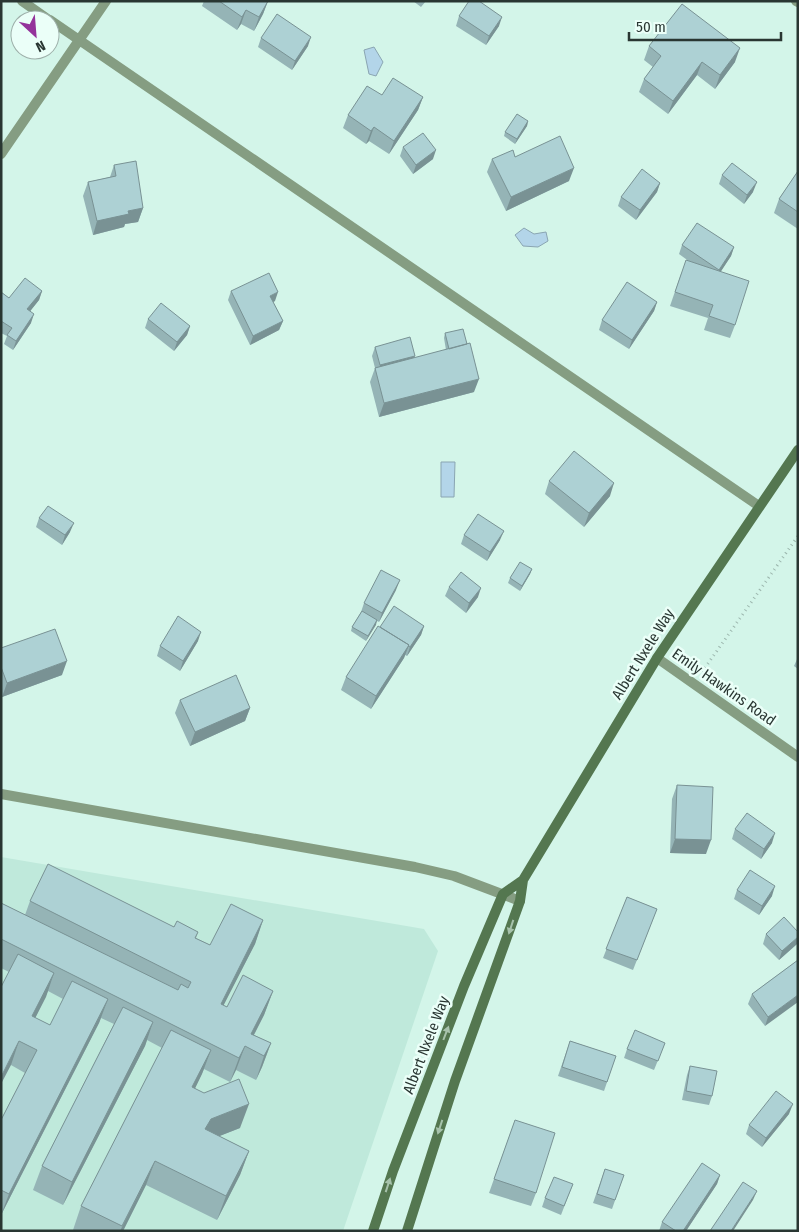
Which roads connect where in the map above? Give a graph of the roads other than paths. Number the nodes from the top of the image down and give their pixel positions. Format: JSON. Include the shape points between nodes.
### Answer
{"nodes":[{"id":1,"x":22,"y":1,"type":"edge"},
{"id":2,"x":106,"y":1,"type":"edge"},
{"id":3,"x":35,"y":10,"type":"edge"},
{"id":4,"x":60,"y":27,"type":"edge"},
{"id":5,"x":79,"y":41,"type":"junction"},
{"id":6,"x":1,"y":154,"type":"edge"},
{"id":7,"x":798,"y":450,"type":"edge"},
{"id":8,"x":759,"y":506,"type":"junction"},
{"id":9,"x":657,"y":658,"type":"junction"},
{"id":10,"x":798,"y":757,"type":"edge"},
{"id":11,"x":1,"y":794,"type":"edge"},
{"id":12,"x":523,"y":880,"type":"junction"},
{"id":13,"x":503,"y":894,"type":"junction"},
{"id":14,"x":520,"y":900,"type":"junction"},
{"id":15,"x":373,"y":1231,"type":"edge"},
{"id":16,"x":407,"y":1231,"type":"edge"}],
"edges":[{"from":1,"to":3,"type":"street"},
{"from":2,"to":5,"type":"street"},
{"from":4,"to":5,"type":"street"},
{"from":5,"to":6,"type":"street"},
{"from":5,"to":8,"type":"street"},
{"from":7,"to":8,"type":"main road","name":"Albert Nxele Way"},
{"from":8,"to":9,"type":"main road","name":"Albert Nxele Way"},
{"from":9,"to":10,"type":"street","name":"Emily Hawkins Road"},
{"from":9,"to":12,"type":"main road","name":"Albert Nxele Way"},
{"from":11,"to":13,"type":"street","via":[[415,867],[454,876]]},
{"from":12,"to":13,"type":"main road","name":"Albert Nxele Way"},
{"from":12,"to":14,"type":"main road","name":"Albert Nxele Way"},
{"from":13,"to":14,"type":"street"},
{"from":15,"to":13,"type":"main road","name":"Albert Nxele Way","one_way":true,"via":[[392,1171],[460,994]]},
{"from":14,"to":16,"type":"main road","name":"Albert Nxele Way","one_way":true,"via":[[455,1080]]}]}
